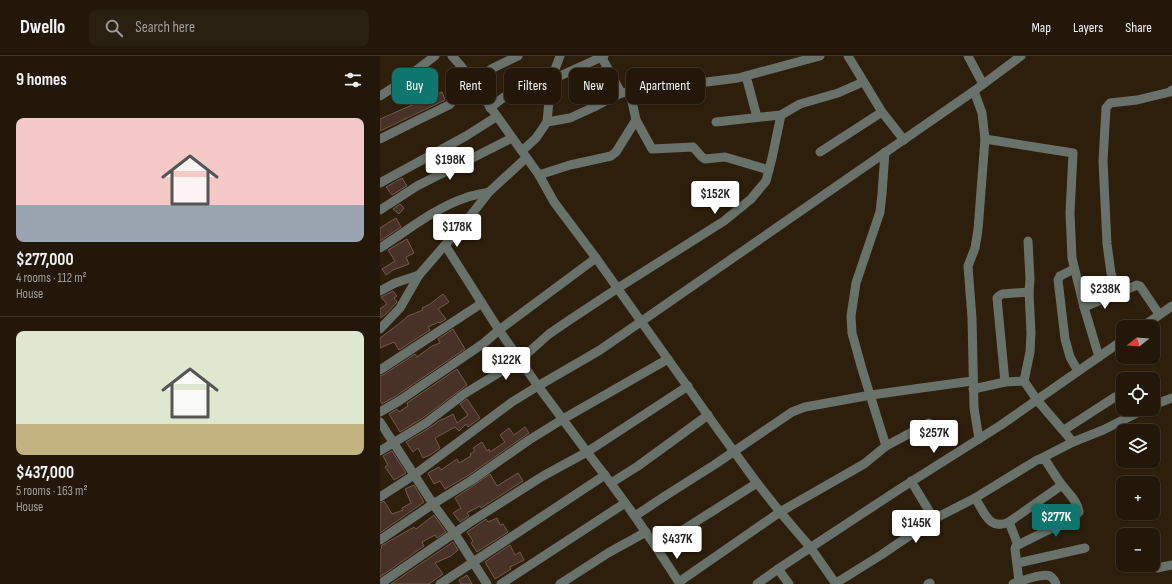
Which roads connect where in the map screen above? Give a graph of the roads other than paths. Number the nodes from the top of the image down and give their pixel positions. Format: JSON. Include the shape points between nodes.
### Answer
{"nodes":[{"id":1,"x":435,"y":56,"type":"edge"},
{"id":2,"x":452,"y":56,"type":"edge"},
{"id":3,"x":518,"y":56,"type":"edge"},
{"id":4,"x":560,"y":56,"type":"edge"},
{"id":5,"x":602,"y":56,"type":"edge"},
{"id":6,"x":820,"y":56,"type":"edge"},
{"id":7,"x":848,"y":56,"type":"edge"},
{"id":8,"x":968,"y":56,"type":"edge"},
{"id":9,"x":1021,"y":56,"type":"edge"},
{"id":10,"x":461,"y":68,"type":"edge"},
{"id":11,"x":493,"y":68,"type":"edge"},
{"id":12,"x":556,"y":68,"type":"edge"},
{"id":13,"x":561,"y":75,"type":"edge"},
{"id":14,"x":746,"y":76,"type":"junction"},
{"id":15,"x":705,"y":81,"type":"edge"},
{"id":16,"x":863,"y":82,"type":"junction"},
{"id":17,"x":983,"y":84,"type":"junction"},
{"id":18,"x":1172,"y":90,"type":"edge"},
{"id":19,"x":974,"y":91,"type":"junction"},
{"id":20,"x":626,"y":92,"type":"joint"},
{"id":21,"x":380,"y":96,"type":"edge"},
{"id":22,"x":504,"y":97,"type":"edge"},
{"id":23,"x":449,"y":104,"type":"edge"},
{"id":24,"x":487,"y":104,"type":"edge"},
{"id":25,"x":549,"y":104,"type":"edge"},
{"id":26,"x":630,"y":104,"type":"edge"},
{"id":27,"x":490,"y":108,"type":"junction"},
{"id":28,"x":882,"y":112,"type":"junction"},
{"id":29,"x":781,"y":115,"type":"junction"},
{"id":30,"x":496,"y":117,"type":"junction"},
{"id":31,"x":757,"y":118,"type":"junction"},
{"id":32,"x":636,"y":120,"type":"junction"},
{"id":33,"x":547,"y":122,"type":"junction"},
{"id":34,"x":716,"y":122,"type":"dead end"},
{"id":35,"x":512,"y":138,"type":"junction"},
{"id":36,"x":984,"y":139,"type":"junction"},
{"id":37,"x":380,"y":140,"type":"edge"},
{"id":38,"x":904,"y":140,"type":"junction"},
{"id":39,"x":820,"y":152,"type":"dead end"},
{"id":40,"x":885,"y":152,"type":"junction"},
{"id":41,"x":524,"y":154,"type":"junction"},
{"id":42,"x":768,"y":170,"type":"junction"},
{"id":43,"x":538,"y":175,"type":"junction"},
{"id":44,"x":380,"y":183,"type":"edge"},
{"id":45,"x":489,"y":192,"type":"junction"},
{"id":46,"x":380,"y":210,"type":"edge"},
{"id":47,"x":1028,"y":241,"type":"dead end"},
{"id":48,"x":445,"y":245,"type":"junction"},
{"id":49,"x":380,"y":248,"type":"edge"},
{"id":50,"x":596,"y":258,"type":"junction"},
{"id":51,"x":1074,"y":269,"type":"junction"},
{"id":52,"x":419,"y":275,"type":"junction"},
{"id":53,"x":618,"y":288,"type":"junction"},
{"id":54,"x":380,"y":291,"type":"edge"},
{"id":55,"x":1029,"y":292,"type":"junction"},
{"id":56,"x":1117,"y":293,"type":"junction"},
{"id":57,"x":482,"y":303,"type":"junction"},
{"id":58,"x":1172,"y":306,"type":"edge"},
{"id":59,"x":1084,"y":307,"type":"junction"},
{"id":60,"x":1160,"y":314,"type":"junction"},
{"id":61,"x":1152,"y":320,"type":"edge"},
{"id":62,"x":641,"y":321,"type":"junction"},
{"id":63,"x":380,"y":329,"type":"edge"},
{"id":64,"x":500,"y":330,"type":"junction"},
{"id":65,"x":1116,"y":345,"type":"edge"},
{"id":66,"x":1099,"y":357,"type":"junction"},
{"id":67,"x":668,"y":359,"type":"junction"},
{"id":68,"x":520,"y":360,"type":"junction"},
{"id":69,"x":380,"y":370,"type":"edge"},
{"id":70,"x":1078,"y":371,"type":"junction"},
{"id":71,"x":1024,"y":381,"type":"junction"},
{"id":72,"x":1005,"y":382,"type":"junction"},
{"id":73,"x":973,"y":385,"type":"junction"},
{"id":74,"x":538,"y":386,"type":"junction"},
{"id":75,"x":688,"y":386,"type":"junction"},
{"id":76,"x":871,"y":395,"type":"junction"},
{"id":77,"x":1115,"y":397,"type":"dead end"},
{"id":78,"x":1172,"y":398,"type":"edge"},
{"id":79,"x":1037,"y":400,"type":"junction"},
{"id":80,"x":1160,"y":402,"type":"edge"},
{"id":81,"x":380,"y":412,"type":"edge"},
{"id":82,"x":708,"y":415,"type":"junction"},
{"id":83,"x":1131,"y":416,"type":"edge"},
{"id":84,"x":562,"y":419,"type":"junction"},
{"id":85,"x":380,"y":422,"type":"edge"},
{"id":86,"x":929,"y":423,"type":"dead end"},
{"id":87,"x":1064,"y":430,"type":"junction"},
{"id":88,"x":979,"y":439,"type":"junction"},
{"id":89,"x":1073,"y":442,"type":"junction"},
{"id":90,"x":393,"y":443,"type":"junction"},
{"id":91,"x":886,"y":446,"type":"junction"},
{"id":92,"x":380,"y":451,"type":"edge"},
{"id":93,"x":734,"y":451,"type":"junction"},
{"id":94,"x":587,"y":452,"type":"junction"},
{"id":95,"x":1040,"y":459,"type":"junction"},
{"id":96,"x":414,"y":475,"type":"junction"},
{"id":97,"x":605,"y":475,"type":"junction"},
{"id":98,"x":911,"y":481,"type":"junction"},
{"id":99,"x":611,"y":483,"type":"junction"},
{"id":100,"x":757,"y":483,"type":"junction"},
{"id":101,"x":1062,"y":485,"type":"junction"},
{"id":102,"x":380,"y":497,"type":"edge"},
{"id":103,"x":975,"y":498,"type":"junction"},
{"id":104,"x":625,"y":503,"type":"junction"},
{"id":105,"x":433,"y":504,"type":"junction"},
{"id":106,"x":780,"y":512,"type":"junction"},
{"id":107,"x":635,"y":516,"type":"junction"},
{"id":108,"x":934,"y":519,"type":"junction"},
{"id":109,"x":1009,"y":522,"type":"junction"},
{"id":110,"x":646,"y":532,"type":"junction"},
{"id":111,"x":455,"y":534,"type":"junction"},
{"id":112,"x":380,"y":540,"type":"edge"},
{"id":113,"x":1018,"y":545,"type":"junction"},
{"id":114,"x":656,"y":547,"type":"junction"},
{"id":115,"x":810,"y":547,"type":"junction"},
{"id":116,"x":1085,"y":548,"type":"dead end"},
{"id":117,"x":473,"y":562,"type":"junction"},
{"id":118,"x":1018,"y":563,"type":"junction"},
{"id":119,"x":1172,"y":565,"type":"edge"},
{"id":120,"x":1160,"y":567,"type":"edge"},
{"id":121,"x":778,"y":569,"type":"junction"},
{"id":122,"x":677,"y":583,"type":"edge"},
{"id":123,"x":1016,"y":583,"type":"edge"},
{"id":124,"x":380,"y":584,"type":"edge"},
{"id":125,"x":440,"y":584,"type":"edge"},
{"id":126,"x":487,"y":584,"type":"edge"},
{"id":127,"x":501,"y":584,"type":"edge"},
{"id":128,"x":560,"y":584,"type":"edge"},
{"id":129,"x":757,"y":584,"type":"edge"},
{"id":130,"x":789,"y":584,"type":"edge"},
{"id":131,"x":836,"y":584,"type":"edge"},
{"id":132,"x":1056,"y":584,"type":"edge"}],
"edges":[{"from":1,"to":21,"type":"street"},
{"from":2,"to":10,"type":"street"},
{"from":3,"to":11,"type":"street"},
{"from":4,"to":12,"type":"street"},
{"from":5,"to":13,"type":"street"},
{"from":5,"to":20,"type":"street"},
{"from":6,"to":14,"type":"street"},
{"from":7,"to":16,"type":"street"},
{"from":8,"to":17,"type":"street"},
{"from":9,"to":17,"type":"street"},
{"from":14,"to":15,"type":"street"},
{"from":14,"to":31,"type":"street"},
{"from":16,"to":28,"type":"street"},
{"from":16,"to":29,"type":"street","via":[[838,93],[800,104]]},
{"from":17,"to":19,"type":"street"},
{"from":18,"to":56,"type":"street","via":[[1137,100],[1110,103],[1106,108],[1103,161],[1107,244]]},
{"from":19,"to":36,"type":"street","via":[[982,113]]},
{"from":19,"to":38,"type":"street"},
{"from":20,"to":33,"type":"street","via":[[570,118]]},
{"from":22,"to":27,"type":"street"},
{"from":23,"to":37,"type":"street"},
{"from":24,"to":27,"type":"street"},
{"from":25,"to":33,"type":"street"},
{"from":26,"to":32,"type":"street"},
{"from":27,"to":30,"type":"street"},
{"from":28,"to":38,"type":"street"},
{"from":28,"to":39,"type":"street"},
{"from":29,"to":31,"type":"street"},
{"from":29,"to":42,"type":"street"},
{"from":30,"to":35,"type":"street"},
{"from":30,"to":44,"type":"street"},
{"from":31,"to":34,"type":"street"},
{"from":32,"to":42,"type":"street","via":[[652,148],[693,148],[702,158],[725,157]]},
{"from":32,"to":43,"type":"street","via":[[611,156]]},
{"from":33,"to":41,"type":"street"},
{"from":35,"to":41,"type":"street"},
{"from":35,"to":46,"type":"street","via":[[417,186]]},
{"from":36,"to":51,"type":"street","via":[[1073,153],[1070,213]]},
{"from":36,"to":73,"type":"street","via":[[978,230],[968,266]]},
{"from":38,"to":40,"type":"street"},
{"from":40,"to":62,"type":"street"},
{"from":40,"to":76,"type":"street","via":[[880,212],[856,284],[851,316],[852,333]]},
{"from":41,"to":43,"type":"street"},
{"from":41,"to":45,"type":"street"},
{"from":42,"to":53,"type":"street","via":[[766,181],[751,199],[724,221]]},
{"from":43,"to":50,"type":"street","via":[[554,202]]},
{"from":45,"to":48,"type":"street"},
{"from":45,"to":49,"type":"street","via":[[465,198],[434,213]]},
{"from":47,"to":55,"type":"street"},
{"from":48,"to":52,"type":"street"},
{"from":48,"to":57,"type":"street"},
{"from":50,"to":53,"type":"street"},
{"from":50,"to":64,"type":"street"},
{"from":51,"to":59,"type":"street"},
{"from":51,"to":70,"type":"street","via":[[1060,276],[1058,280],[1065,339],[1070,357]]},
{"from":52,"to":54,"type":"street"},
{"from":52,"to":63,"type":"street","via":[[400,308]]},
{"from":53,"to":62,"type":"street"},
{"from":53,"to":68,"type":"street","via":[[549,334]]},
{"from":55,"to":71,"type":"street","via":[[1031,339]]},
{"from":55,"to":72,"type":"street","via":[[1002,294],[997,298]]},
{"from":56,"to":59,"type":"street"},
{"from":56,"to":60,"type":"street","via":[[1140,286]]},
{"from":57,"to":64,"type":"street"},
{"from":57,"to":69,"type":"street"},
{"from":58,"to":60,"type":"street"},
{"from":59,"to":66,"type":"street"},
{"from":60,"to":61,"type":"street"},
{"from":62,"to":67,"type":"street"},
{"from":62,"to":74,"type":"street","via":[[600,350]]},
{"from":64,"to":68,"type":"street"},
{"from":64,"to":81,"type":"street"},
{"from":65,"to":66,"type":"street"},
{"from":66,"to":70,"type":"street"},
{"from":67,"to":75,"type":"street"},
{"from":67,"to":84,"type":"street"},
{"from":68,"to":74,"type":"street"},
{"from":68,"to":90,"type":"street","via":[[464,394],[426,423]]},
{"from":70,"to":79,"type":"street"},
{"from":71,"to":72,"type":"street"},
{"from":71,"to":79,"type":"street"},
{"from":72,"to":73,"type":"street"},
{"from":73,"to":76,"type":"street"},
{"from":73,"to":88,"type":"street"},
{"from":74,"to":84,"type":"street"},
{"from":74,"to":96,"type":"street","via":[[512,402]]},
{"from":75,"to":82,"type":"street"},
{"from":75,"to":94,"type":"street"},
{"from":76,"to":91,"type":"street"},
{"from":76,"to":93,"type":"street","via":[[792,412]]},
{"from":77,"to":87,"type":"street"},
{"from":78,"to":80,"type":"street"},
{"from":79,"to":87,"type":"street"},
{"from":79,"to":88,"type":"street"},
{"from":82,"to":93,"type":"street"},
{"from":82,"to":99,"type":"street"},
{"from":83,"to":89,"type":"street"},
{"from":84,"to":94,"type":"street"},
{"from":84,"to":105,"type":"street"},
{"from":85,"to":90,"type":"street"},
{"from":86,"to":91,"type":"street"},
{"from":87,"to":89,"type":"street"},
{"from":88,"to":98,"type":"street"},
{"from":89,"to":95,"type":"street"},
{"from":90,"to":92,"type":"street"},
{"from":90,"to":96,"type":"street"},
{"from":91,"to":106,"type":"street","via":[[864,464]]},
{"from":93,"to":100,"type":"street"},
{"from":93,"to":107,"type":"street"},
{"from":94,"to":97,"type":"street"},
{"from":94,"to":111,"type":"street","via":[[543,476]]},
{"from":95,"to":101,"type":"street","via":[[1046,461]]},
{"from":95,"to":103,"type":"street"},
{"from":96,"to":102,"type":"street"},
{"from":96,"to":105,"type":"street"},
{"from":97,"to":99,"type":"street"},
{"from":97,"to":117,"type":"street"},
{"from":98,"to":108,"type":"street"},
{"from":98,"to":115,"type":"street"},
{"from":99,"to":104,"type":"street"},
{"from":100,"to":106,"type":"street"},
{"from":100,"to":114,"type":"street"},
{"from":101,"to":109,"type":"street"},
{"from":101,"to":113,"type":"street","via":[[1078,506],[1078,513]]},
{"from":103,"to":108,"type":"street"},
{"from":103,"to":109,"type":"street","via":[[994,524],[1002,525]]},
{"from":104,"to":107,"type":"street"},
{"from":104,"to":127,"type":"street"},
{"from":105,"to":111,"type":"street"},
{"from":105,"to":112,"type":"street"},
{"from":106,"to":115,"type":"street"},
{"from":106,"to":122,"type":"street"},
{"from":107,"to":110,"type":"street"},
{"from":108,"to":131,"type":"street"},
{"from":109,"to":113,"type":"street"},
{"from":110,"to":114,"type":"street"},
{"from":110,"to":128,"type":"street"},
{"from":111,"to":117,"type":"street"},
{"from":111,"to":124,"type":"street"},
{"from":113,"to":118,"type":"street","via":[[1015,549]]},
{"from":114,"to":122,"type":"street"},
{"from":115,"to":121,"type":"street"},
{"from":115,"to":131,"type":"street"},
{"from":116,"to":118,"type":"street"},
{"from":117,"to":125,"type":"street"},
{"from":117,"to":126,"type":"street"},
{"from":118,"to":123,"type":"street"},
{"from":119,"to":120,"type":"street"},
{"from":121,"to":129,"type":"street"},
{"from":121,"to":130,"type":"street"},
{"from":123,"to":132,"type":"street","via":[[1039,576],[1050,576]]}]}
